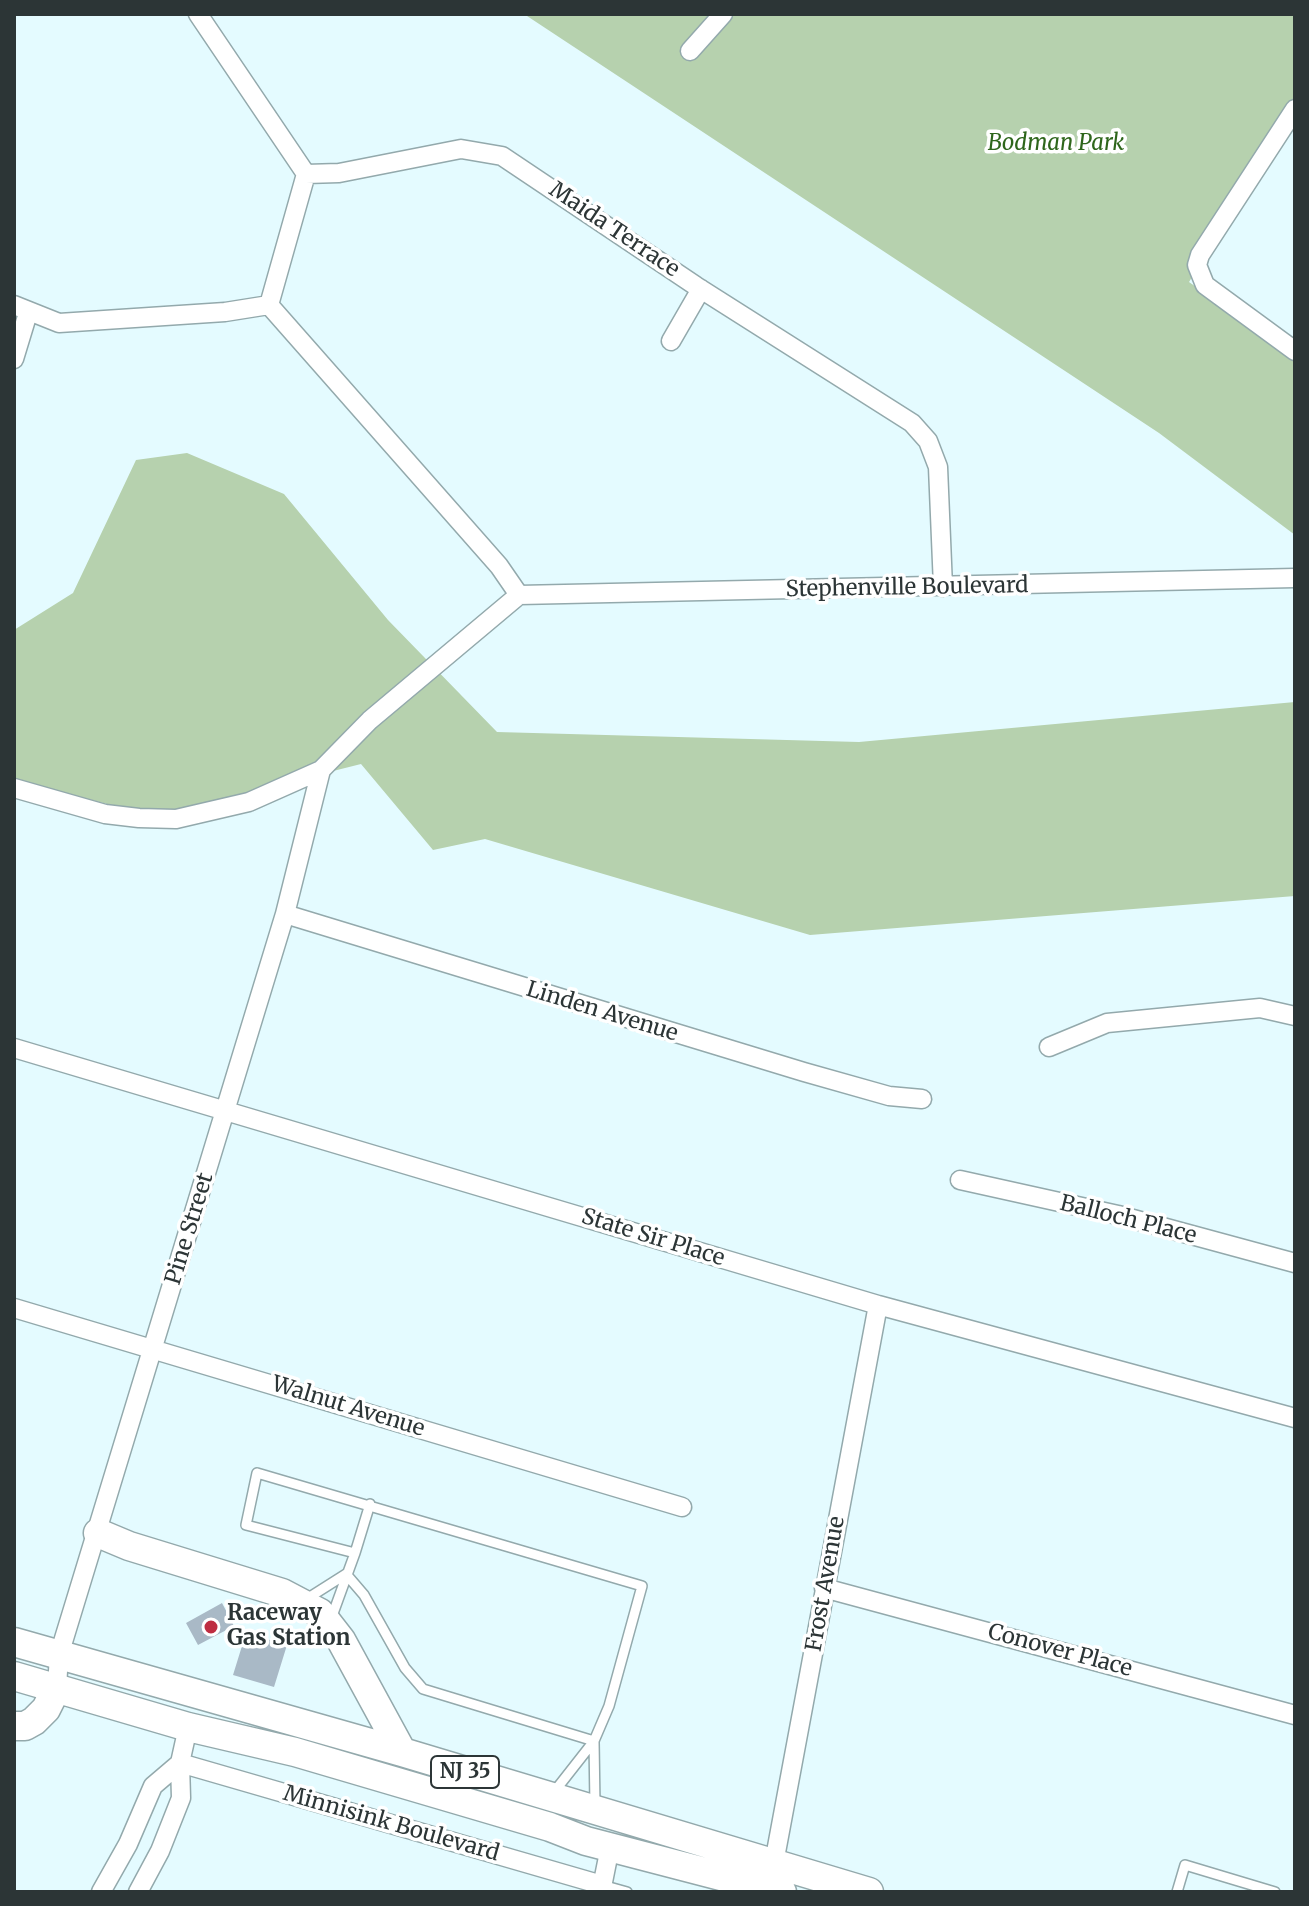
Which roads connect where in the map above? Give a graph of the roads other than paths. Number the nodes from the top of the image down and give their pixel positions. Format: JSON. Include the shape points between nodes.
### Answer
{"nodes":[{"id":1,"x":198,"y":14,"type":"edge"},
{"id":2,"x":723,"y":14,"type":"edge"},
{"id":3,"x":690,"y":51,"type":"dead end"},
{"id":4,"x":1295,"y":109,"type":"edge"},
{"id":5,"x":306,"y":174,"type":"junction"},
{"id":6,"x":701,"y":289,"type":"junction"},
{"id":7,"x":269,"y":305,"type":"junction"},
{"id":8,"x":21,"y":309,"type":"edge"},
{"id":9,"x":671,"y":341,"type":"dead end"},
{"id":10,"x":1295,"y":351,"type":"edge"},
{"id":11,"x":14,"y":359,"type":"edge"},
{"id":12,"x":1295,"y":578,"type":"edge"},
{"id":13,"x":943,"y":587,"type":"junction"},
{"id":14,"x":519,"y":595,"type":"junction"},
{"id":15,"x":321,"y":770,"type":"junction"},
{"id":16,"x":14,"y":788,"type":"edge"},
{"id":17,"x":285,"y":914,"type":"junction"},
{"id":18,"x":1295,"y":1016,"type":"edge"},
{"id":19,"x":1049,"y":1047,"type":"dead end"},
{"id":20,"x":14,"y":1048,"type":"edge"},
{"id":21,"x":922,"y":1099,"type":"dead end"},
{"id":22,"x":226,"y":1111,"type":"junction"},
{"id":23,"x":960,"y":1180,"type":"dead end"},
{"id":24,"x":1295,"y":1263,"type":"edge"},
{"id":25,"x":878,"y":1305,"type":"junction"},
{"id":26,"x":14,"y":1308,"type":"edge"},
{"id":27,"x":154,"y":1350,"type":"junction"},
{"id":28,"x":1295,"y":1418,"type":"edge"},
{"id":29,"x":370,"y":1504,"type":"junction"},
{"id":30,"x":682,"y":1507,"type":"dead end"},
{"id":31,"x":98,"y":1533,"type":"junction"},
{"id":32,"x":355,"y":1553,"type":"junction"},
{"id":33,"x":346,"y":1574,"type":"junction"},
{"id":34,"x":824,"y":1588,"type":"junction"},
{"id":35,"x":301,"y":1602,"type":"junction"},
{"id":36,"x":329,"y":1624,"type":"junction"},
{"id":37,"x":14,"y":1642,"type":"edge"},
{"id":38,"x":59,"y":1655,"type":"junction"},
{"id":39,"x":14,"y":1676,"type":"edge"},
{"id":40,"x":57,"y":1687,"type":"junction"},
{"id":41,"x":1295,"y":1715,"type":"edge"},
{"id":42,"x":14,"y":1726,"type":"edge"},
{"id":43,"x":188,"y":1727,"type":"junction"},
{"id":44,"x":594,"y":1741,"type":"junction"},
{"id":45,"x":402,"y":1752,"type":"junction"},
{"id":46,"x":180,"y":1763,"type":"junction"},
{"id":47,"x":550,"y":1798,"type":"junction"},
{"id":48,"x":596,"y":1812,"type":"junction"},
{"id":49,"x":610,"y":1847,"type":"junction"},
{"id":50,"x":769,"y":1883,"type":"edge"},
{"id":51,"x":602,"y":1889,"type":"edge"},
{"id":52,"x":101,"y":1892,"type":"edge"},
{"id":53,"x":138,"y":1892,"type":"edge"},
{"id":54,"x":627,"y":1892,"type":"edge"},
{"id":55,"x":869,"y":1892,"type":"edge"},
{"id":56,"x":1177,"y":1892,"type":"edge"},
{"id":57,"x":1275,"y":1892,"type":"edge"}],
"edges":[{"from":1,"to":5,"type":"street"},
{"from":2,"to":3,"type":"street"},
{"from":4,"to":10,"type":"street","via":[[1197,265],[1205,285]]},
{"from":5,"to":6,"type":"street","name":"Maida Terrace","via":[[339,173],[461,149],[489,152]]},
{"from":5,"to":7,"type":"street"},
{"from":6,"to":9,"type":"street"},
{"from":6,"to":13,"type":"street","name":"Maida Terrace","via":[[912,423],[928,441],[938,467]]},
{"from":7,"to":8,"type":"street","via":[[59,323]]},
{"from":7,"to":14,"type":"street"},
{"from":8,"to":11,"type":"street"},
{"from":12,"to":13,"type":"street","name":"Stephenville Boulevard"},
{"from":13,"to":14,"type":"street","name":"Stephenville Boulevard"},
{"from":14,"to":15,"type":"street","via":[[370,720]]},
{"from":15,"to":16,"type":"street","via":[[249,802],[176,819],[105,814]]},
{"from":15,"to":17,"type":"street","name":"Pine Street"},
{"from":17,"to":21,"type":"street","name":"Linden Avenue","via":[[804,1072],[889,1096]]},
{"from":17,"to":22,"type":"street","name":"Pine Street"},
{"from":18,"to":19,"type":"street","via":[[1260,1008],[1107,1023]]},
{"from":20,"to":22,"type":"street","name":"State Sir Place"},
{"from":22,"to":25,"type":"street","name":"State Sir Place"},
{"from":22,"to":27,"type":"street","name":"Pine Street"},
{"from":23,"to":24,"type":"street","name":"Balloch Place","via":[[1118,1215]]},
{"from":25,"to":28,"type":"street","name":"State Sir Place"},
{"from":25,"to":34,"type":"street","name":"Frost Avenue"},
{"from":26,"to":27,"type":"street","name":"Walnut Avenue"},
{"from":27,"to":30,"type":"street","name":"Walnut Avenue"},
{"from":27,"to":31,"type":"street","name":"Pine Street"},
{"from":29,"to":32,"type":"lane"},
{"from":29,"to":32,"type":"lane","via":[[257,1473],[246,1525]]},
{"from":29,"to":44,"type":"lane","via":[[642,1586]]},
{"from":31,"to":35,"type":"highway"},
{"from":31,"to":38,"type":"street","name":"Pine Street"},
{"from":32,"to":33,"type":"lane"},
{"from":33,"to":35,"type":"lane"},
{"from":33,"to":36,"type":"lane"},
{"from":33,"to":44,"type":"lane","via":[[423,1689]]},
{"from":34,"to":41,"type":"street","name":"Conover Place"},
{"from":34,"to":50,"type":"street","name":"Frost Avenue"},
{"from":35,"to":36,"type":"highway"},
{"from":36,"to":45,"type":"highway"},
{"from":37,"to":38,"type":"highway","number":"NJ 35"},
{"from":38,"to":40,"type":"street","name":"Pine Street"},
{"from":38,"to":45,"type":"highway","number":"NJ 35"},
{"from":39,"to":40,"type":"highway","number":"NJ 35"},
{"from":40,"to":42,"type":"highway","via":[[34,1721]]},
{"from":40,"to":43,"type":"highway","number":"NJ 35"},
{"from":43,"to":46,"type":"street"},
{"from":43,"to":49,"type":"highway","number":"NJ 35","via":[[295,1752]]},
{"from":44,"to":47,"type":"lane"},
{"from":44,"to":48,"type":"lane"},
{"from":45,"to":47,"type":"highway","number":"NJ 35"},
{"from":46,"to":51,"type":"street","name":"Minnisink Boulevard"},
{"from":46,"to":52,"type":"street","via":[[153,1786]]},
{"from":46,"to":53,"type":"street","via":[[181,1798]]},
{"from":47,"to":48,"type":"highway","number":"NJ 35"},
{"from":48,"to":50,"type":"highway","number":"NJ 35"},
{"from":49,"to":50,"type":"highway","number":"NJ 35"},
{"from":49,"to":51,"type":"street"},
{"from":50,"to":55,"type":"highway","number":"NJ 35"},
{"from":51,"to":54,"type":"lane"},
{"from":56,"to":57,"type":"lane","via":[[1185,1865]]}]}
